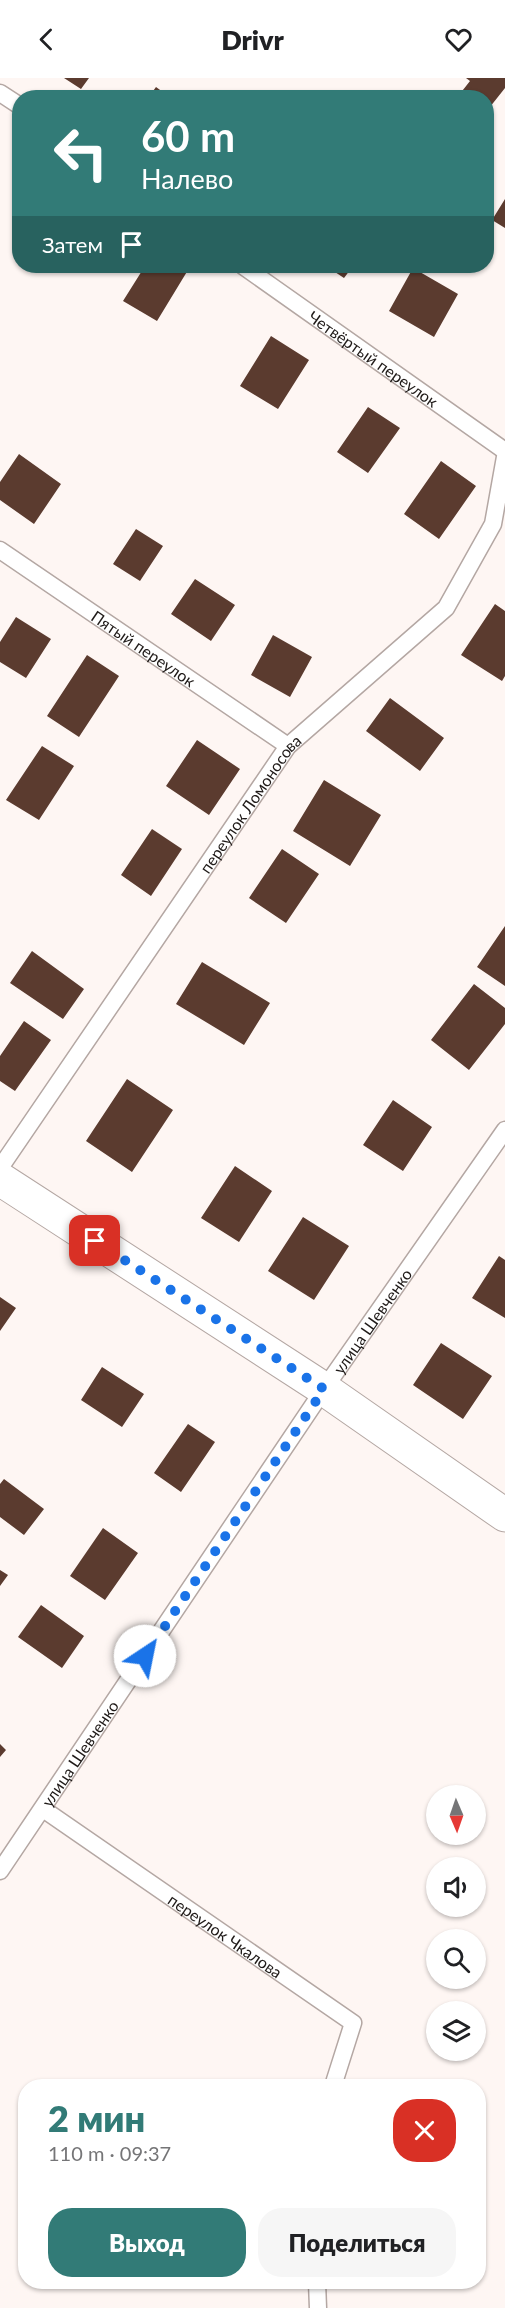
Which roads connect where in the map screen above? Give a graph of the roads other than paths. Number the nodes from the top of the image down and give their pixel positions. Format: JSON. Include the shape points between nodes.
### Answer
{"nodes":[{"id":1,"x":253,"y":273,"type":"edge"},
{"id":2,"x":505,"y":451,"type":"edge"},
{"id":3,"x":505,"y":457,"type":"edge"},
{"id":4,"x":0,"y":550,"type":"edge"},
{"id":5,"x":288,"y":746,"type":"junction"},
{"id":6,"x":505,"y":1130,"type":"edge"},
{"id":7,"x":0,"y":1168,"type":"edge"},
{"id":8,"x":0,"y":1179,"type":"edge"},
{"id":9,"x":324,"y":1389,"type":"junction"},
{"id":10,"x":505,"y":1515,"type":"edge"},
{"id":11,"x":43,"y":1809,"type":"junction"},
{"id":12,"x":0,"y":1871,"type":"edge"},
{"id":13,"x":335,"y":2079,"type":"edge"},
{"id":14,"x":317,"y":2289,"type":"edge"},
{"id":15,"x":318,"y":2308,"type":"edge"}],
"edges":[{"from":1,"to":2,"type":"lane","name":"Четвёртый переулок"},
{"from":3,"to":5,"type":"lane","name":"переулок Ломоносова","via":[[493,524],[446,608]]},
{"from":4,"to":5,"type":"lane","name":"Пятый переулок"},
{"from":5,"to":7,"type":"lane","name":"переулок Ломоносова"},
{"from":6,"to":9,"type":"lane","name":"улица Шевченко"},
{"from":8,"to":9,"type":"street"},
{"from":9,"to":10,"type":"street"},
{"from":9,"to":11,"type":"lane","name":"улица Шевченко"},
{"from":11,"to":12,"type":"lane","name":"улица Шевченко"},
{"from":11,"to":13,"type":"lane","name":"переулок Чкалова","via":[[353,2023]]},
{"from":14,"to":15,"type":"lane"}]}
